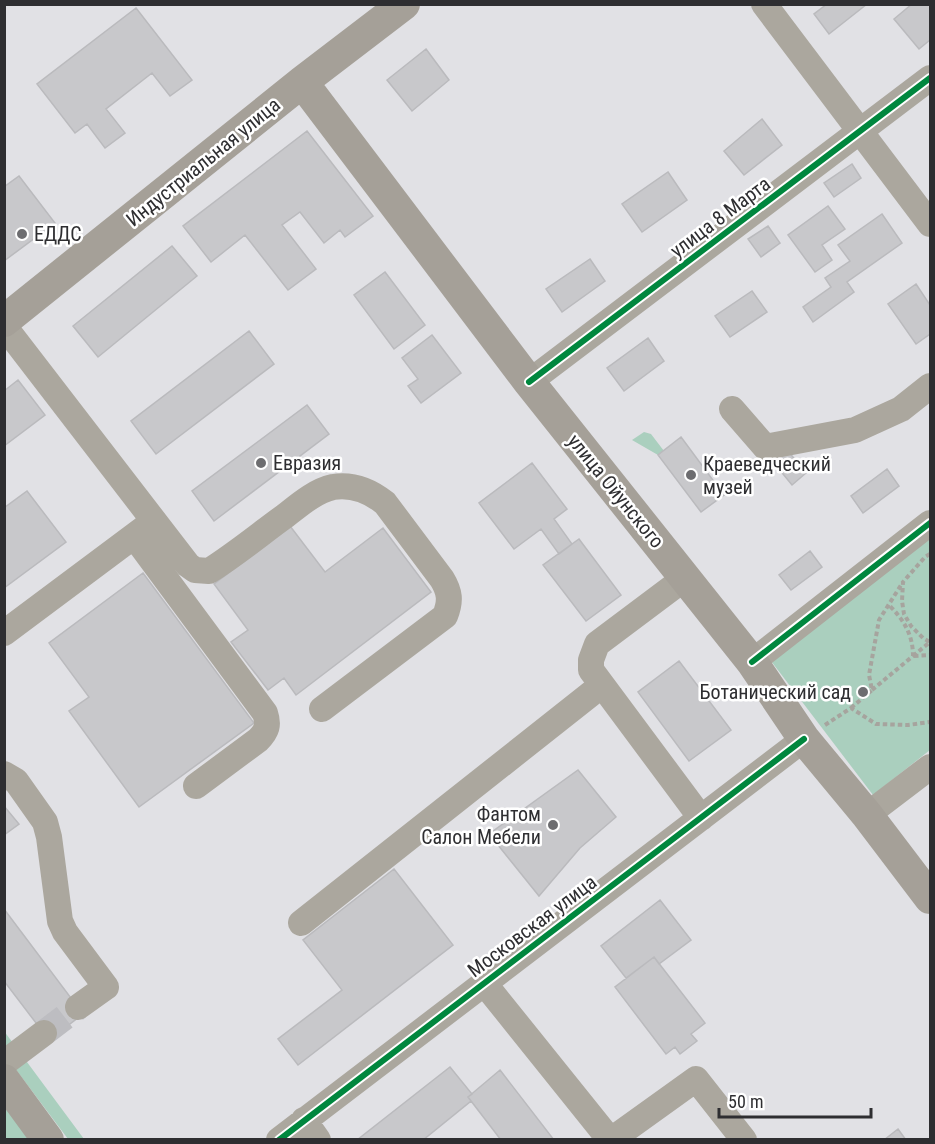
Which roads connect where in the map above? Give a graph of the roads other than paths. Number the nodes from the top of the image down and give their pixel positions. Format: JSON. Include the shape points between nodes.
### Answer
{"nodes":[{"id":1,"x":404,"y":4,"type":"edge"},
{"id":2,"x":764,"y":4,"type":"edge"},
{"id":3,"x":930,"y":78,"type":"edge"},
{"id":4,"x":302,"y":82,"type":"junction"},
{"id":5,"x":860,"y":131,"type":"junction"},
{"id":6,"x":930,"y":224,"type":"edge"},
{"id":7,"x":4,"y":321,"type":"edge"},
{"id":8,"x":4,"y":326,"type":"edge"},
{"id":9,"x":529,"y":382,"type":"junction"},
{"id":10,"x":930,"y":386,"type":"edge"},
{"id":11,"x":732,"y":409,"type":"dead end"},
{"id":12,"x":930,"y":523,"type":"edge"},
{"id":13,"x":144,"y":528,"type":"junction"},
{"id":14,"x":685,"y":578,"type":"junction"},
{"id":15,"x":4,"y":633,"type":"edge"},
{"id":16,"x":752,"y":662,"type":"junction"},
{"id":17,"x":603,"y":685,"type":"junction"},
{"id":18,"x":322,"y":709,"type":"dead end"},
{"id":19,"x":804,"y":739,"type":"junction"},
{"id":20,"x":930,"y":767,"type":"edge"},
{"id":21,"x":4,"y":774,"type":"edge"},
{"id":22,"x":196,"y":786,"type":"dead end"},
{"id":23,"x":867,"y":815,"type":"junction"},
{"id":24,"x":701,"y":818,"type":"junction"},
{"id":25,"x":930,"y":898,"type":"edge"},
{"id":26,"x":301,"y":923,"type":"dead end"},
{"id":27,"x":484,"y":983,"type":"junction"},
{"id":28,"x":78,"y":1007,"type":"tunnel mouth"},
{"id":29,"x":44,"y":1033,"type":"tunnel mouth"},
{"id":30,"x":4,"y":1063,"type":"edge"},
{"id":31,"x":4,"y":1080,"type":"edge"},
{"id":32,"x":311,"y":1130,"type":"edge"},
{"id":33,"x":48,"y":1140,"type":"edge"},
{"id":34,"x":279,"y":1140,"type":"edge"},
{"id":35,"x":610,"y":1140,"type":"edge"},
{"id":36,"x":744,"y":1140,"type":"edge"}],
"edges":[{"from":1,"to":4,"type":"main road","name":"Индустриальная улица"},
{"from":2,"to":5,"type":"street"},
{"from":3,"to":5,"type":"street","name":"улица 8 Марта"},
{"from":4,"to":7,"type":"main road","name":"Индустриальная улица"},
{"from":4,"to":9,"type":"main road","name":"улица Ойунского"},
{"from":5,"to":6,"type":"street"},
{"from":5,"to":9,"type":"street","name":"улица 8 Марта"},
{"from":8,"to":13,"type":"street"},
{"from":9,"to":14,"type":"main road","name":"улица Ойунского"},
{"from":10,"to":11,"type":"street","via":[[901,409],[855,430],[765,447]]},
{"from":12,"to":16,"type":"street"},
{"from":13,"to":15,"type":"street"},
{"from":13,"to":18,"type":"street","via":[[201,572],[209,571],[310,497],[332,488],[362,489],[385,503],[448,589],[448,608],[445,616]]},
{"from":13,"to":22,"type":"street","via":[[267,721],[258,740]]},
{"from":14,"to":16,"type":"main road","name":"улица Ойунского"},
{"from":14,"to":17,"type":"street","via":[[597,644],[591,670]]},
{"from":16,"to":19,"type":"main road","name":"улица Ойунского"},
{"from":17,"to":24,"type":"street"},
{"from":17,"to":26,"type":"street"},
{"from":19,"to":23,"type":"main road","name":"улица Ойунского"},
{"from":19,"to":24,"type":"street","name":"Московская улица"},
{"from":20,"to":23,"type":"street"},
{"from":21,"to":28,"type":"street","via":[[16,781],[45,822],[60,921],[106,987]]},
{"from":23,"to":25,"type":"main road","name":"улица Ойунского"},
{"from":24,"to":27,"type":"street","name":"Московская улица"},
{"from":27,"to":32,"type":"street","name":"Московская улица"},
{"from":27,"to":35,"type":"street"},
{"from":29,"to":30,"type":"street"},
{"from":31,"to":33,"type":"main road"},
{"from":32,"to":34,"type":"street","name":"Московская улица"},
{"from":35,"to":36,"type":"street","via":[[696,1079]]}]}
